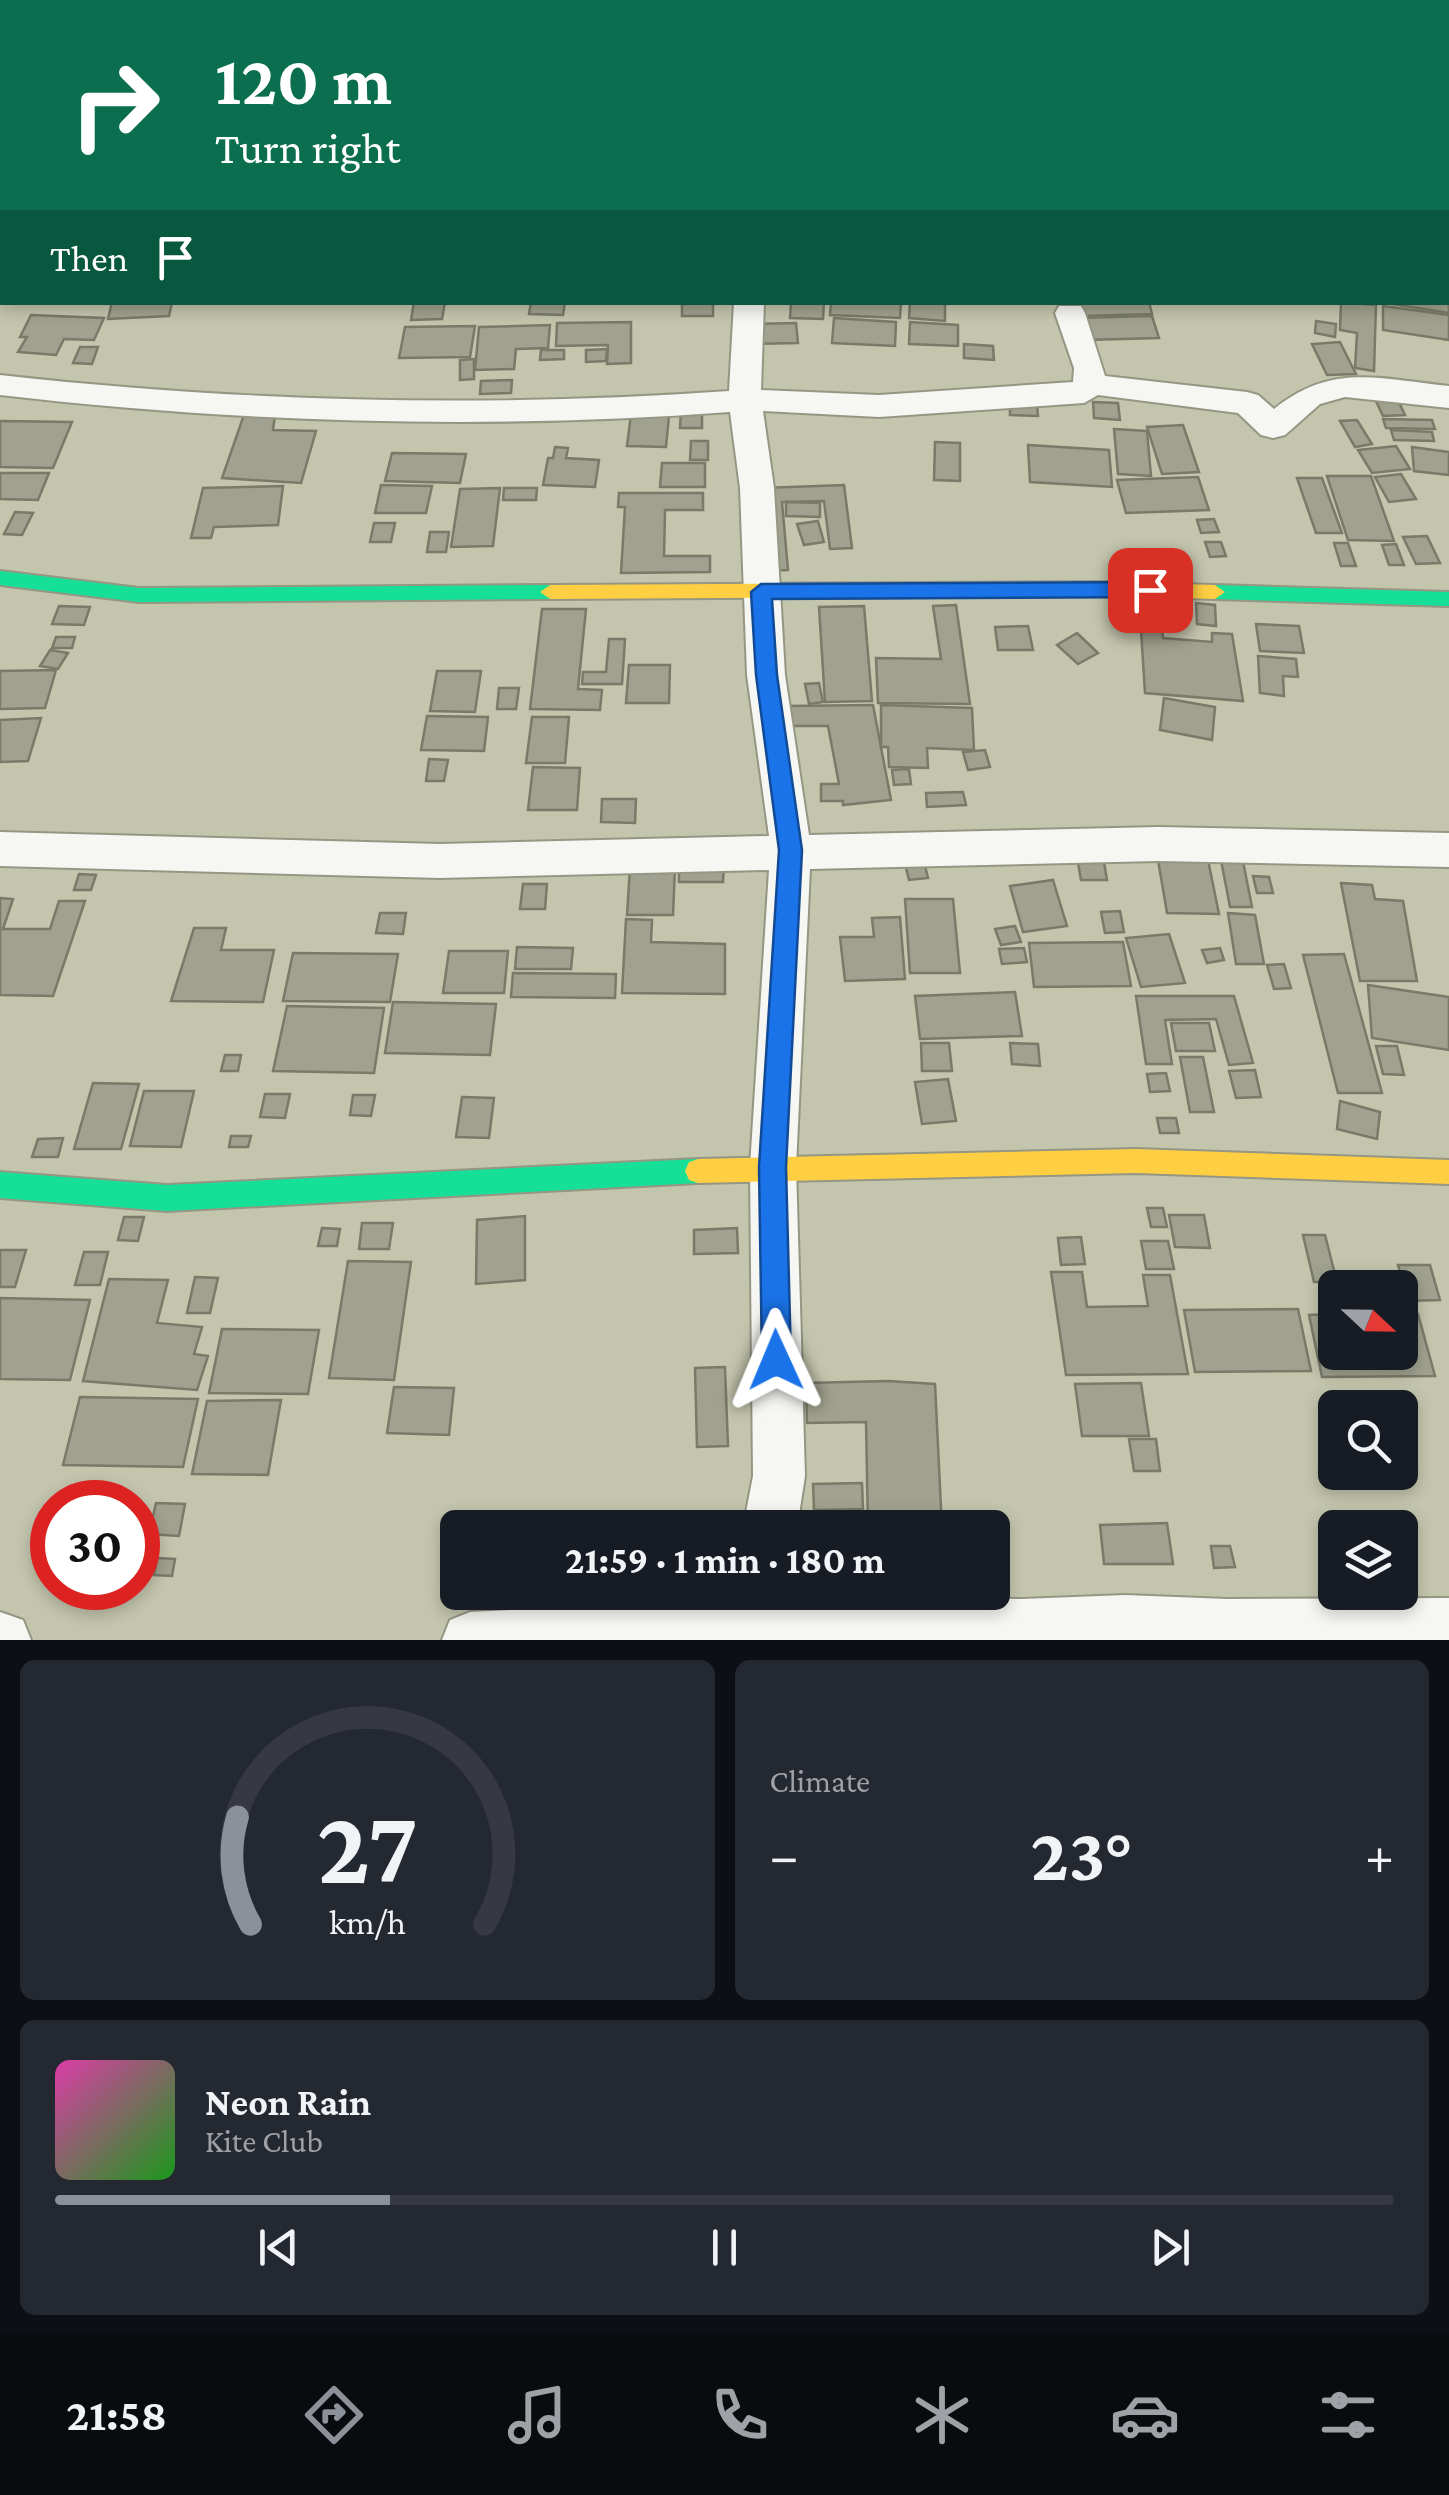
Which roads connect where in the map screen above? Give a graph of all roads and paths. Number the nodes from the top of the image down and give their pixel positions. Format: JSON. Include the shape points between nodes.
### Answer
{"nodes":[{"id":1,"x":750,"y":305,"type":"edge"},
{"id":2,"x":1070,"y":313,"type":"dead end"},
{"id":3,"x":1089,"y":384,"type":"junction"},
{"id":4,"x":0,"y":386,"type":"edge"},
{"id":5,"x":1449,"y":397,"type":"edge"},
{"id":6,"x":745,"y":400,"type":"junction"},
{"id":7,"x":0,"y":578,"type":"edge"},
{"id":8,"x":761,"y":592,"type":"junction"},
{"id":9,"x":1449,"y":599,"type":"edge"},
{"id":10,"x":0,"y":849,"type":"edge"},
{"id":11,"x":790,"y":850,"type":"junction"},
{"id":12,"x":1449,"y":850,"type":"edge"},
{"id":13,"x":772,"y":1167,"type":"junction"},
{"id":14,"x":1449,"y":1172,"type":"edge"},
{"id":15,"x":0,"y":1184,"type":"edge"},
{"id":16,"x":773,"y":1510,"type":"edge"},
{"id":17,"x":756,"y":1620,"type":"edge"},
{"id":18,"x":1449,"y":1626,"type":"edge"},
{"id":19,"x":470,"y":1640,"type":"edge"}],
"edges":[{"from":1,"to":6,"type":"street"},
{"from":2,"to":3,"type":"street","via":[[1090,368]]},
{"from":3,"to":5,"type":"street","via":[[1248,402],[1273,426],[1309,397],[1344,386]]},
{"from":3,"to":6,"type":"street","via":[[1084,392],[879,406]]},
{"from":4,"to":6,"type":"street","via":[[445,412]]},
{"from":6,"to":8,"type":"street"},
{"from":7,"to":8,"type":"street","via":[[139,594]]},
{"from":8,"to":9,"type":"street","via":[[1114,589]]},
{"from":8,"to":11,"type":"street"},
{"from":10,"to":11,"type":"street","via":[[440,861]]},
{"from":11,"to":12,"type":"street","via":[[1158,844]]},
{"from":11,"to":13,"type":"street"},
{"from":13,"to":14,"type":"street","via":[[1136,1161]]},
{"from":13,"to":15,"type":"street","via":[[167,1198]]},
{"from":13,"to":16,"type":"street","via":[[779,1476]]},
{"from":17,"to":18,"type":"street"},
{"from":17,"to":19,"type":"street"}]}
